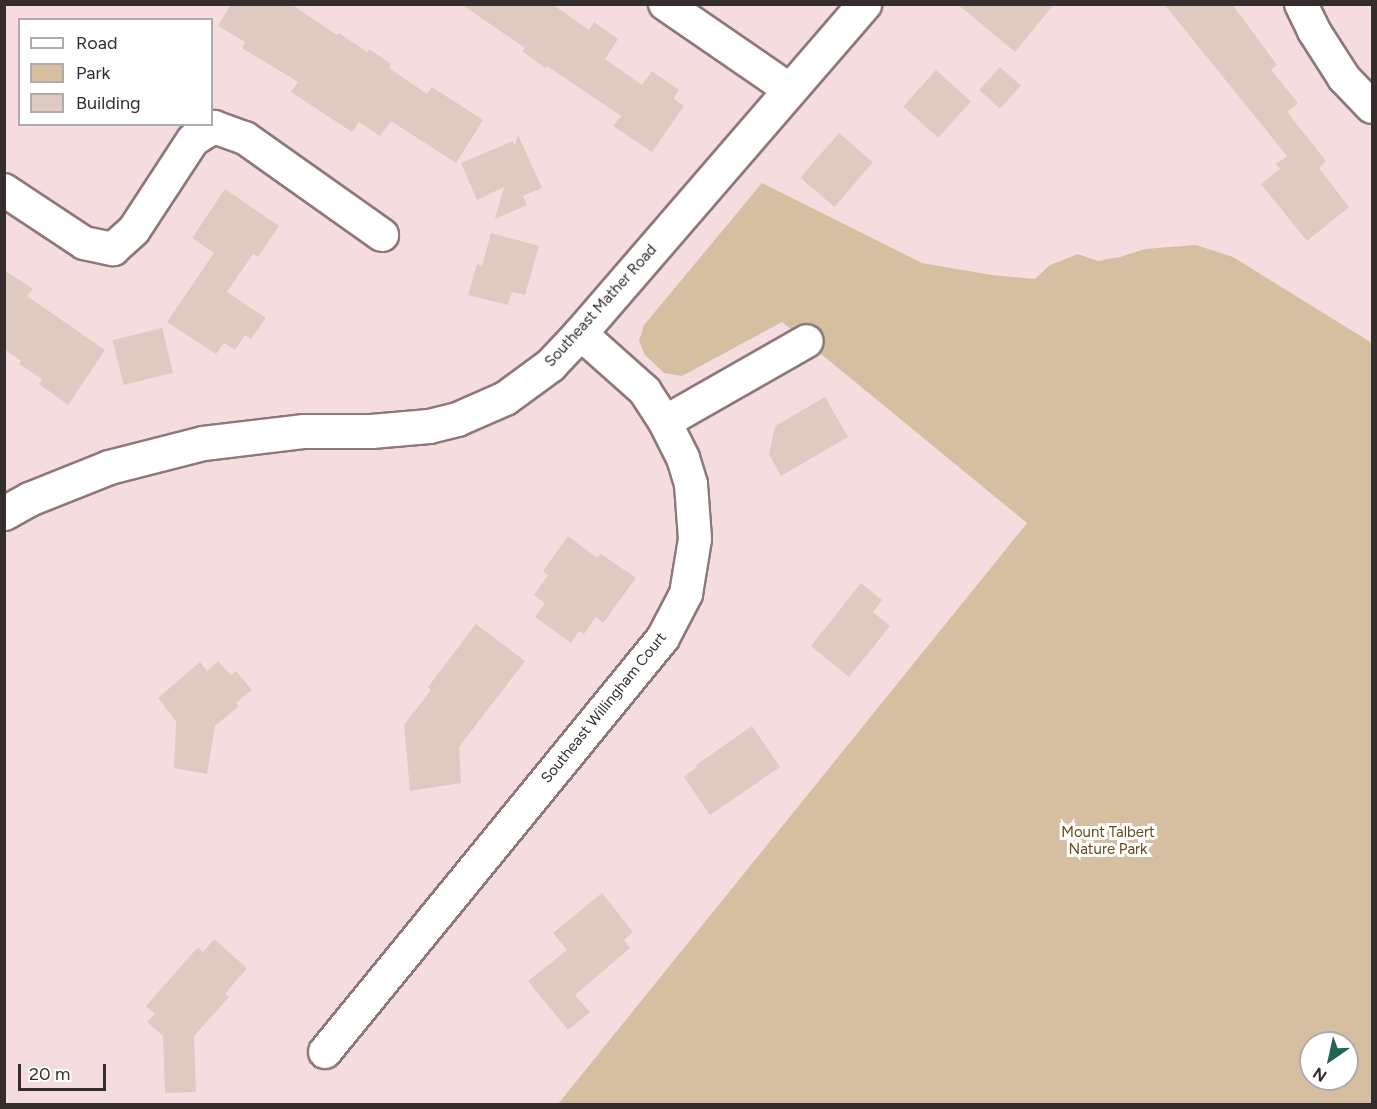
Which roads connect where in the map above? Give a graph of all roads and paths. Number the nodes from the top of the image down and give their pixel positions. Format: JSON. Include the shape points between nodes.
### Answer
{"nodes":[{"id":1,"x":665,"y":4,"type":"edge"},
{"id":2,"x":864,"y":4,"type":"edge"},
{"id":3,"x":1301,"y":4,"type":"edge"},
{"id":4,"x":790,"y":90,"type":"junction"},
{"id":5,"x":1372,"y":107,"type":"edge"},
{"id":6,"x":4,"y":190,"type":"edge"},
{"id":7,"x":382,"y":235,"type":"dead end"},
{"id":8,"x":580,"y":333,"type":"junction"},
{"id":9,"x":807,"y":341,"type":"dead end"},
{"id":10,"x":665,"y":423,"type":"junction"},
{"id":11,"x":4,"y":513,"type":"edge"},
{"id":12,"x":325,"y":1052,"type":"dead end"}],
"edges":[{"from":1,"to":4,"type":"street"},
{"from":2,"to":4,"type":"street","name":"Southeast Mather Road"},
{"from":3,"to":5,"type":"street","via":[[1344,78]]},
{"from":4,"to":8,"type":"street","name":"Southeast Mather Road"},
{"from":6,"to":7,"type":"street","via":[[84,243],[113,249],[134,230],[193,140],[214,127],[245,138]]},
{"from":8,"to":10,"type":"street","name":"Southeast Willingham Court","via":[[645,391]]},
{"from":8,"to":11,"type":"street","name":"Southeast Mather Road","via":[[529,382],[505,398],[457,419],[420,427],[304,431],[203,443],[109,467]]},
{"from":9,"to":10,"type":"street"},
{"from":10,"to":12,"type":"street","name":"Southeast Willingham Court","via":[[692,484],[695,538],[686,594],[663,638]]}]}
